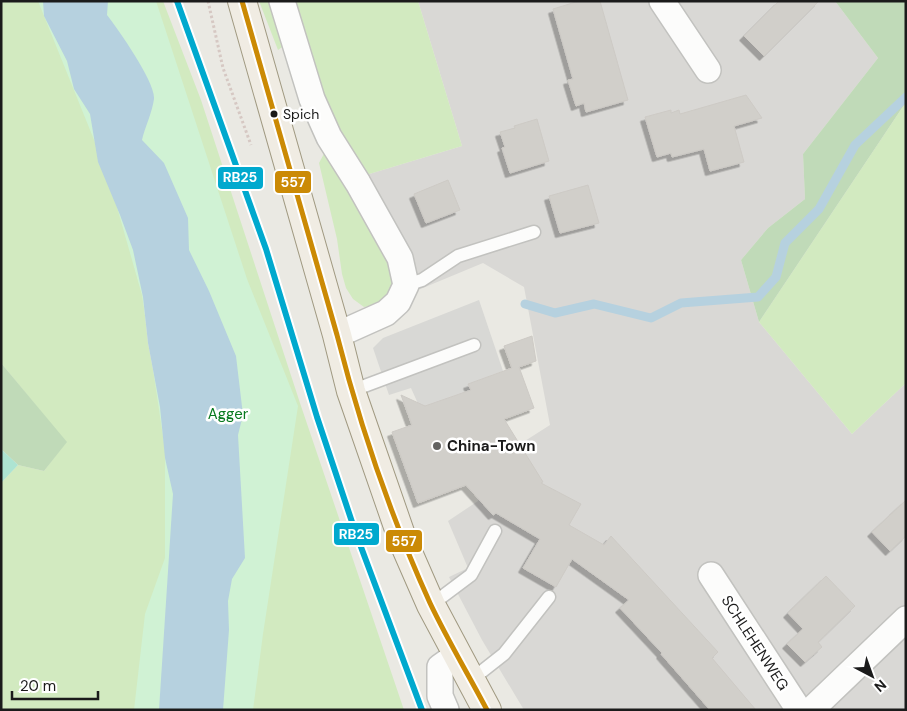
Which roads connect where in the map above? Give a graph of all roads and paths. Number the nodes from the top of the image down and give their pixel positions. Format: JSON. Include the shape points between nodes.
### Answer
{"nodes":[{"id":1,"x":242,"y":1,"type":"edge"},
{"id":2,"x":282,"y":1,"type":"edge"},
{"id":3,"x":662,"y":1,"type":"edge"},
{"id":4,"x":708,"y":70,"type":"dead end"},
{"id":5,"x":534,"y":232,"type":"dead end"},
{"id":6,"x":406,"y":284,"type":"junction"},
{"id":7,"x":337,"y":335,"type":"junction"},
{"id":8,"x":474,"y":345,"type":"dead end"},
{"id":9,"x":351,"y":392,"type":"junction"},
{"id":10,"x":495,"y":531,"type":"dead end"},
{"id":11,"x":710,"y":575,"type":"dead end"},
{"id":12,"x":548,"y":597,"type":"dead end"},
{"id":13,"x":431,"y":605,"type":"junction"},
{"id":14,"x":906,"y":618,"type":"edge"},
{"id":15,"x":457,"y":655,"type":"junction"},
{"id":16,"x":471,"y":680,"type":"junction"},
{"id":17,"x":446,"y":710,"type":"edge"},
{"id":18,"x":487,"y":710,"type":"edge"},
{"id":19,"x":799,"y":710,"type":"edge"},
{"id":20,"x":811,"y":710,"type":"edge"}],
"edges":[{"from":1,"to":7,"type":"main road"},
{"from":2,"to":6,"type":"street","via":[[312,99],[328,137],[400,258]]},
{"from":3,"to":4,"type":"street"},
{"from":5,"to":6,"type":"lane","via":[[458,256],[422,280]]},
{"from":6,"to":7,"type":"street","via":[[398,302],[386,313]]},
{"from":7,"to":9,"type":"main road"},
{"from":8,"to":9,"type":"lane"},
{"from":9,"to":13,"type":"main road","via":[[403,541]]},
{"from":10,"to":13,"type":"lane","via":[[471,576]]},
{"from":11,"to":19,"type":"street","name":"SCHLEHENWEG"},
{"from":12,"to":16,"type":"lane","via":[[504,654]]},
{"from":13,"to":15,"type":"main road"},
{"from":14,"to":20,"type":"street"},
{"from":15,"to":16,"type":"main road"},
{"from":15,"to":17,"type":"street","via":[[440,668],[440,696]]},
{"from":16,"to":18,"type":"main road"}]}
